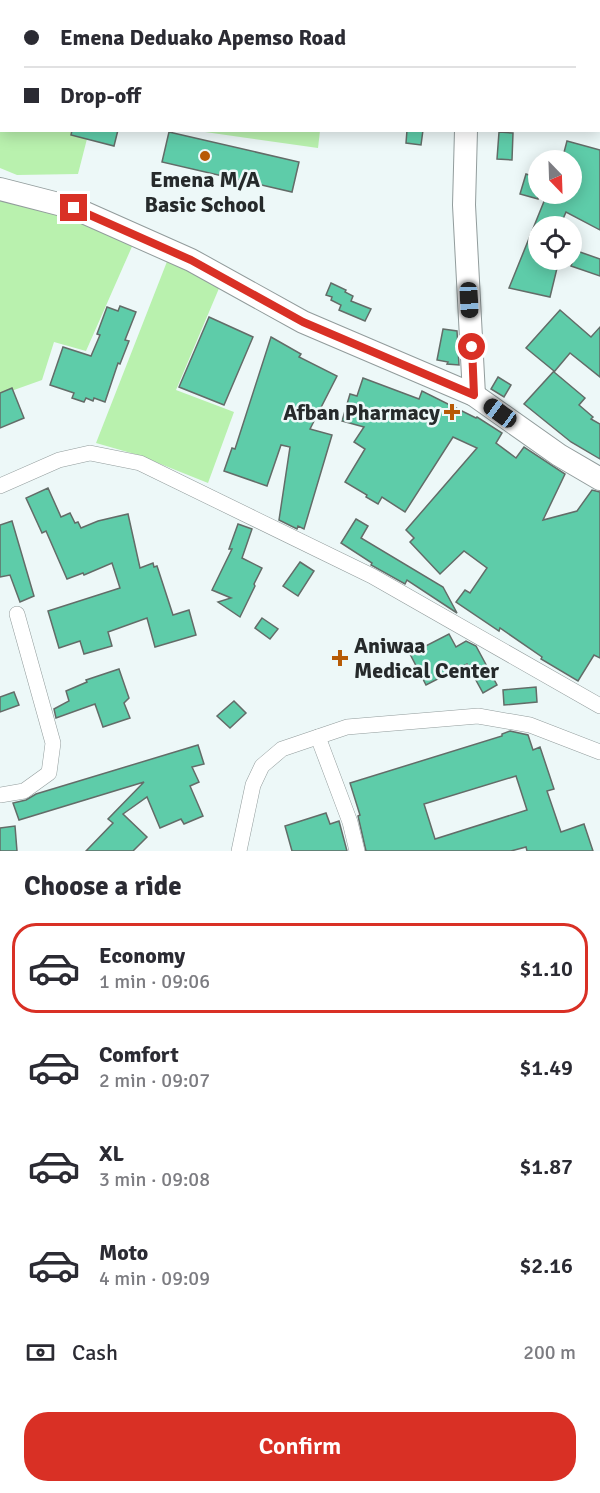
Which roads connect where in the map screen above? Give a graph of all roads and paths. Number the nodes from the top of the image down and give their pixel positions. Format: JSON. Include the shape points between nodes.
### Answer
{"nodes":[{"id":1,"x":466,"y":132,"type":"edge"},
{"id":2,"x":0,"y":189,"type":"edge"},
{"id":3,"x":474,"y":395,"type":"junction"},
{"id":4,"x":600,"y":479,"type":"edge"},
{"id":5,"x":0,"y":486,"type":"edge"},
{"id":6,"x":17,"y":614,"type":"dead end"},
{"id":7,"x":600,"y":706,"type":"edge"},
{"id":8,"x":318,"y":737,"type":"junction"},
{"id":9,"x":600,"y":752,"type":"edge"},
{"id":10,"x":0,"y":795,"type":"edge"},
{"id":11,"x":239,"y":851,"type":"edge"},
{"id":12,"x":357,"y":851,"type":"edge"}],
"edges":[{"from":1,"to":3,"type":"street","via":[[464,205]]},
{"from":2,"to":3,"type":"street","via":[[74,208],[191,260],[303,322]]},
{"from":3,"to":4,"type":"street"},
{"from":5,"to":7,"type":"street","via":[[59,460],[90,453],[140,463],[372,576]]},
{"from":6,"to":10,"type":"street","via":[[53,743],[48,773],[24,791]]},
{"from":8,"to":9,"type":"street","via":[[347,727],[478,716],[530,725]]},
{"from":8,"to":11,"type":"street","via":[[282,749],[262,766],[253,785]]},
{"from":8,"to":12,"type":"street"}]}
